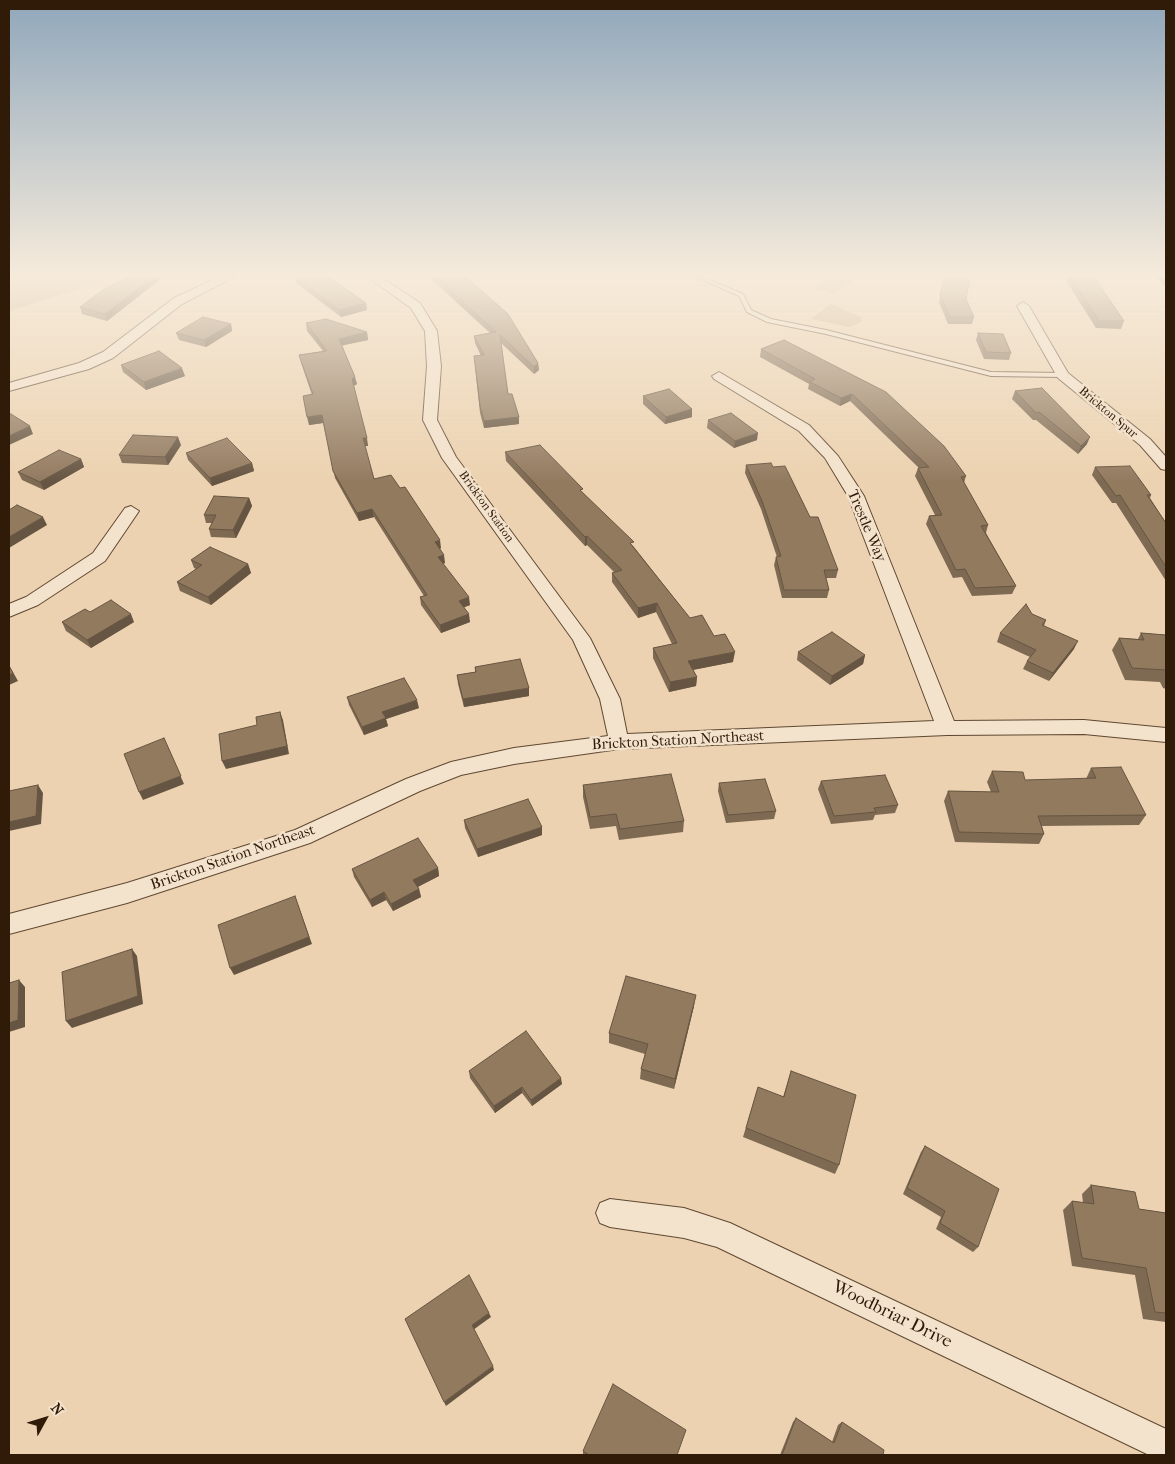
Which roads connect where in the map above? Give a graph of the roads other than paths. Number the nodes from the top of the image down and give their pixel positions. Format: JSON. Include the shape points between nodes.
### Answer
{"nodes":[{"id":1,"x":121,"y":345,"type":"edge"},
{"id":2,"x":432,"y":345,"type":"edge"},
{"id":3,"x":879,"y":345,"type":"edge"},
{"id":4,"x":1046,"y":345,"type":"edge"},
{"id":5,"x":1063,"y":375,"type":"junction"},
{"id":6,"x":719,"y":376,"type":"dead end"},
{"id":7,"x":9,"y":387,"type":"edge"},
{"id":8,"x":1166,"y":466,"type":"edge"},
{"id":9,"x":131,"y":511,"type":"dead end"},
{"id":10,"x":9,"y":611,"type":"edge"},
{"id":11,"x":947,"y":728,"type":"junction"},
{"id":12,"x":1166,"y":735,"type":"edge"},
{"id":13,"x":619,"y":742,"type":"junction"},
{"id":14,"x":9,"y":924,"type":"edge"},
{"id":15,"x":610,"y":1214,"type":"dead end"},
{"id":16,"x":1166,"y":1446,"type":"edge"}],
"edges":[{"from":1,"to":7,"type":"street","via":[[84,366]]},
{"from":2,"to":13,"type":"street","name":"Brickton Station","via":[[430,420],[449,458],[581,638],[610,699]]},
{"from":3,"to":5,"type":"lane","via":[[992,374]]},
{"from":4,"to":5,"type":"street","name":"Brickton Spur"},
{"from":5,"to":8,"type":"street","name":"Brickton Spur","via":[[1145,442]]},
{"from":6,"to":11,"type":"street","name":"Trestle Way","via":[[804,428],[831,456],[856,496]]},
{"from":9,"to":10,"type":"street","via":[[99,557],[32,601]]},
{"from":11,"to":12,"type":"street","name":"Brickton Station Northeast","via":[[1084,727]]},
{"from":11,"to":13,"type":"street","name":"Brickton Station Northeast"},
{"from":13,"to":14,"type":"street","name":"Brickton Station Northeast","via":[[514,756],[458,768],[412,785],[302,837],[127,893]]},
{"from":15,"to":16,"type":"street","name":"Woodbriar Drive","via":[[684,1223],[720,1233]]}]}
